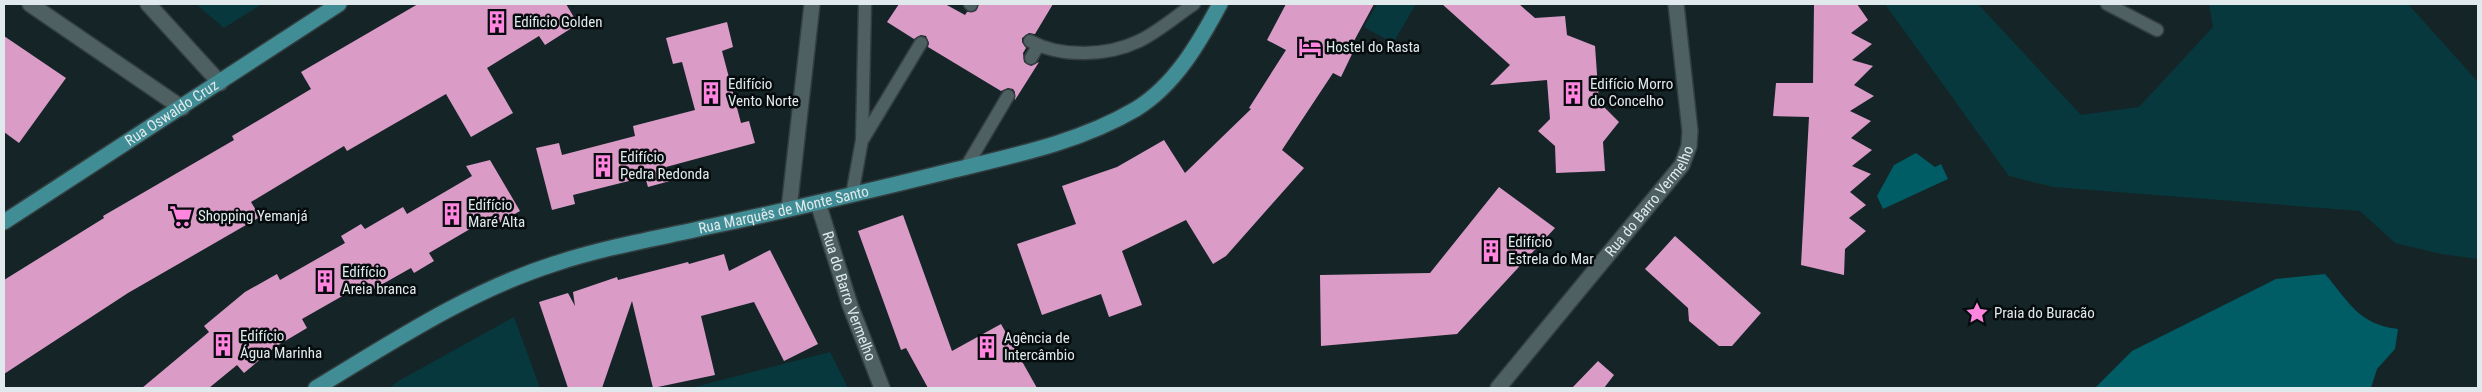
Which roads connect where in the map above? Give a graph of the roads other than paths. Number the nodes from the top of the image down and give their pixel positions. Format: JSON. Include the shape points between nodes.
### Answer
{"nodes":[{"id":1,"x":30,"y":4,"type":"edge"},
{"id":2,"x":148,"y":4,"type":"edge"},
{"id":3,"x":339,"y":4,"type":"edge"},
{"id":4,"x":812,"y":4,"type":"edge"},
{"id":5,"x":865,"y":4,"type":"edge"},
{"id":6,"x":1194,"y":4,"type":"edge"},
{"id":7,"x":1220,"y":4,"type":"edge"},
{"id":8,"x":1676,"y":4,"type":"edge"},
{"id":9,"x":2107,"y":4,"type":"edge"},
{"id":10,"x":2157,"y":30,"type":"dead end"},
{"id":11,"x":922,"y":43,"type":"dead end"},
{"id":12,"x":1031,"y":58,"type":"dead end"},
{"id":13,"x":220,"y":83,"type":"junction"},
{"id":14,"x":1008,"y":96,"type":"dead end"},
{"id":15,"x":182,"y":108,"type":"junction"},
{"id":16,"x":862,"y":140,"type":"junction"},
{"id":17,"x":966,"y":168,"type":"junction"},
{"id":18,"x":852,"y":195,"type":"junction"},
{"id":19,"x":818,"y":203,"type":"junction"},
{"id":20,"x":789,"y":209,"type":"junction"},
{"id":21,"x":4,"y":222,"type":"edge"},
{"id":22,"x":316,"y":388,"type":"edge"},
{"id":23,"x":882,"y":388,"type":"edge"},
{"id":24,"x":1498,"y":388,"type":"edge"}],
"edges":[{"from":1,"to":15,"type":"street"},
{"from":2,"to":13,"type":"street"},
{"from":3,"to":13,"type":"main road","name":"Rua Oswaldo Cruz"},
{"from":4,"to":20,"type":"street"},
{"from":5,"to":16,"type":"lane"},
{"from":6,"to":12,"type":"lane","via":[[1139,41],[1101,53],[1068,52],[1034,43]]},
{"from":7,"to":17,"type":"main road","name":"Rua Marquês de Monte Santo","via":[[1200,42],[1170,82],[1137,108],[1093,131],[1046,148]]},
{"from":8,"to":24,"type":"street","name":"Rua do Barro Vermelho","via":[[1690,131],[1682,165]]},
{"from":9,"to":10,"type":"lane"},
{"from":11,"to":16,"type":"lane"},
{"from":13,"to":15,"type":"main road","name":"Rua Oswaldo Cruz"},
{"from":14,"to":17,"type":"lane"},
{"from":15,"to":21,"type":"main road","name":"Rua Oswaldo Cruz"},
{"from":16,"to":18,"type":"lane"},
{"from":17,"to":18,"type":"main road","name":"Rua Marquês de Monte Santo"},
{"from":18,"to":19,"type":"main road","name":"Rua Marquês de Monte Santo"},
{"from":19,"to":20,"type":"main road","name":"Rua Marquês de Monte Santo"},
{"from":19,"to":23,"type":"street","name":"Rua do Barro Vermelho","via":[[850,304]]},
{"from":20,"to":22,"type":"main road","name":"Rua Marquês de Monte Santo","via":[[598,251],[506,281],[460,304]]}]}
